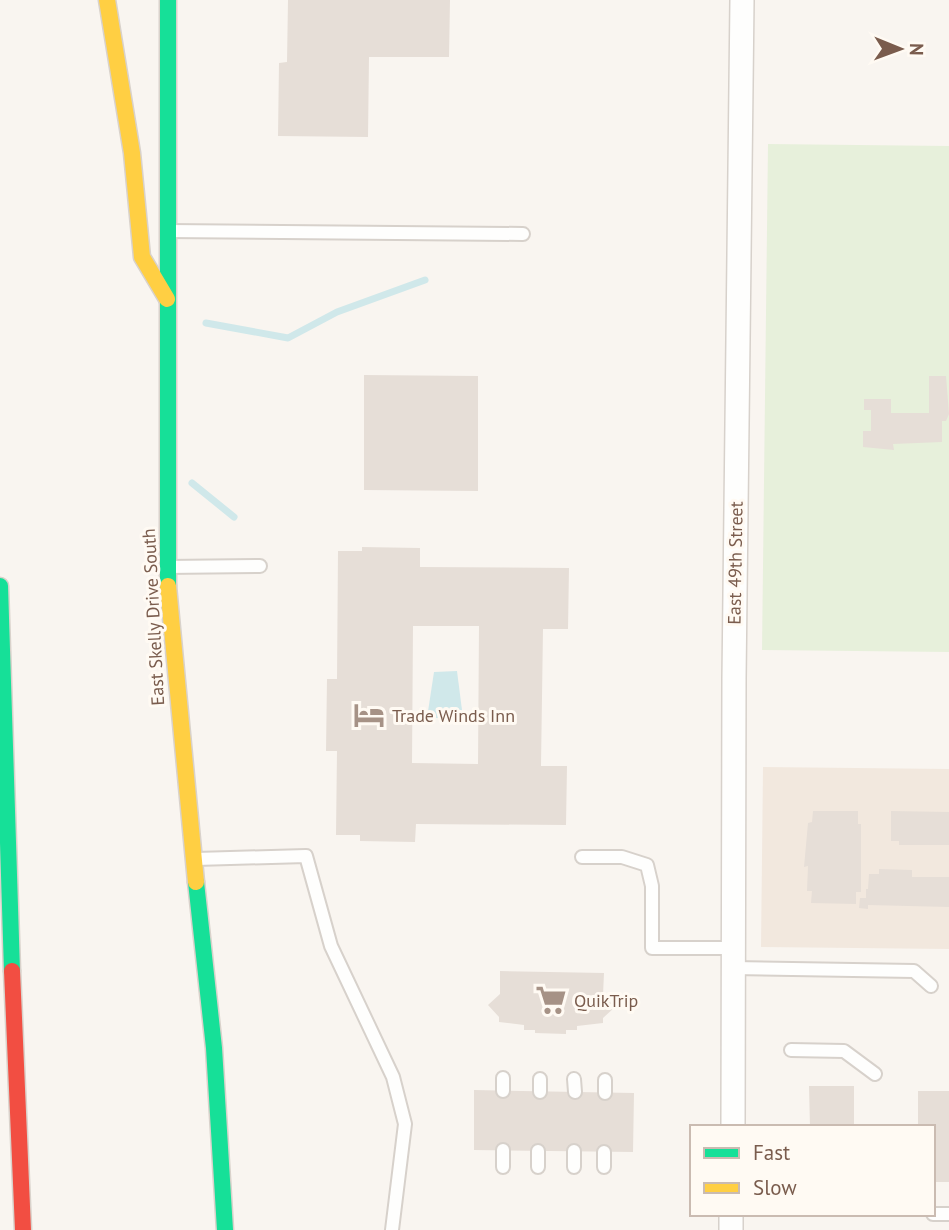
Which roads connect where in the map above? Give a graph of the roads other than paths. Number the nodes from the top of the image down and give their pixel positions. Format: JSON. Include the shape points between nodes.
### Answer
{"nodes":[{"id":1,"x":107,"y":0,"type":"edge"},
{"id":2,"x":168,"y":0,"type":"edge"},
{"id":3,"x":742,"y":0,"type":"edge"},
{"id":4,"x":168,"y":231,"type":"junction"},
{"id":5,"x":523,"y":234,"type":"dead end"},
{"id":6,"x":167,"y":299,"type":"junction"},
{"id":7,"x":260,"y":566,"type":"dead end"},
{"id":8,"x":166,"y":568,"type":"junction"},
{"id":9,"x":0,"y":586,"type":"edge"},
{"id":10,"x":582,"y":857,"type":"dead end"},
{"id":11,"x":195,"y":859,"type":"junction"},
{"id":12,"x":733,"y":958,"type":"junction"},
{"id":13,"x":931,"y":986,"type":"dead end"},
{"id":14,"x":791,"y":1050,"type":"dead end"},
{"id":15,"x":875,"y":1074,"type":"dead end"},
{"id":16,"x":733,"y":1125,"type":"edge"},
{"id":17,"x":503,"y":1150,"type":"dead end"},
{"id":18,"x":538,"y":1151,"type":"dead end"},
{"id":19,"x":574,"y":1151,"type":"dead end"},
{"id":20,"x":604,"y":1152,"type":"dead end"},
{"id":21,"x":503,"y":1167,"type":"dead end"},
{"id":22,"x":538,"y":1167,"type":"dead end"},
{"id":23,"x":574,"y":1167,"type":"dead end"},
{"id":24,"x":604,"y":1167,"type":"dead end"},
{"id":25,"x":23,"y":1230,"type":"edge"},
{"id":26,"x":225,"y":1230,"type":"edge"},
{"id":27,"x":392,"y":1230,"type":"edge"}],
"edges":[{"from":1,"to":6,"type":"main road","via":[[132,153],[142,257]]},
{"from":2,"to":4,"type":"main road","name":"East Skelly Drive South"},
{"from":3,"to":12,"type":"street","name":"East 49th Street"},
{"from":4,"to":5,"type":"lane"},
{"from":4,"to":6,"type":"main road","name":"East Skelly Drive South"},
{"from":6,"to":8,"type":"main road","name":"East Skelly Drive South"},
{"from":7,"to":8,"type":"lane"},
{"from":8,"to":11,"type":"main road","name":"East Skelly Drive South"},
{"from":9,"to":25,"type":"main road"},
{"from":10,"to":12,"type":"lane","via":[[622,857],[647,865],[652,886],[652,948]]},
{"from":11,"to":26,"type":"main road","name":"East Skelly Drive South","via":[[216,1074]]},
{"from":11,"to":27,"type":"lane","via":[[306,856],[331,946],[393,1077],[405,1124]]},
{"from":12,"to":13,"type":"lane","via":[[914,971]]},
{"from":12,"to":16,"type":"street","name":"East 49th Street"},
{"from":14,"to":15,"type":"lane","via":[[844,1051]]},
{"from":17,"to":21,"type":"lane"},
{"from":18,"to":22,"type":"lane"},
{"from":19,"to":23,"type":"lane"},
{"from":20,"to":24,"type":"lane"}]}
